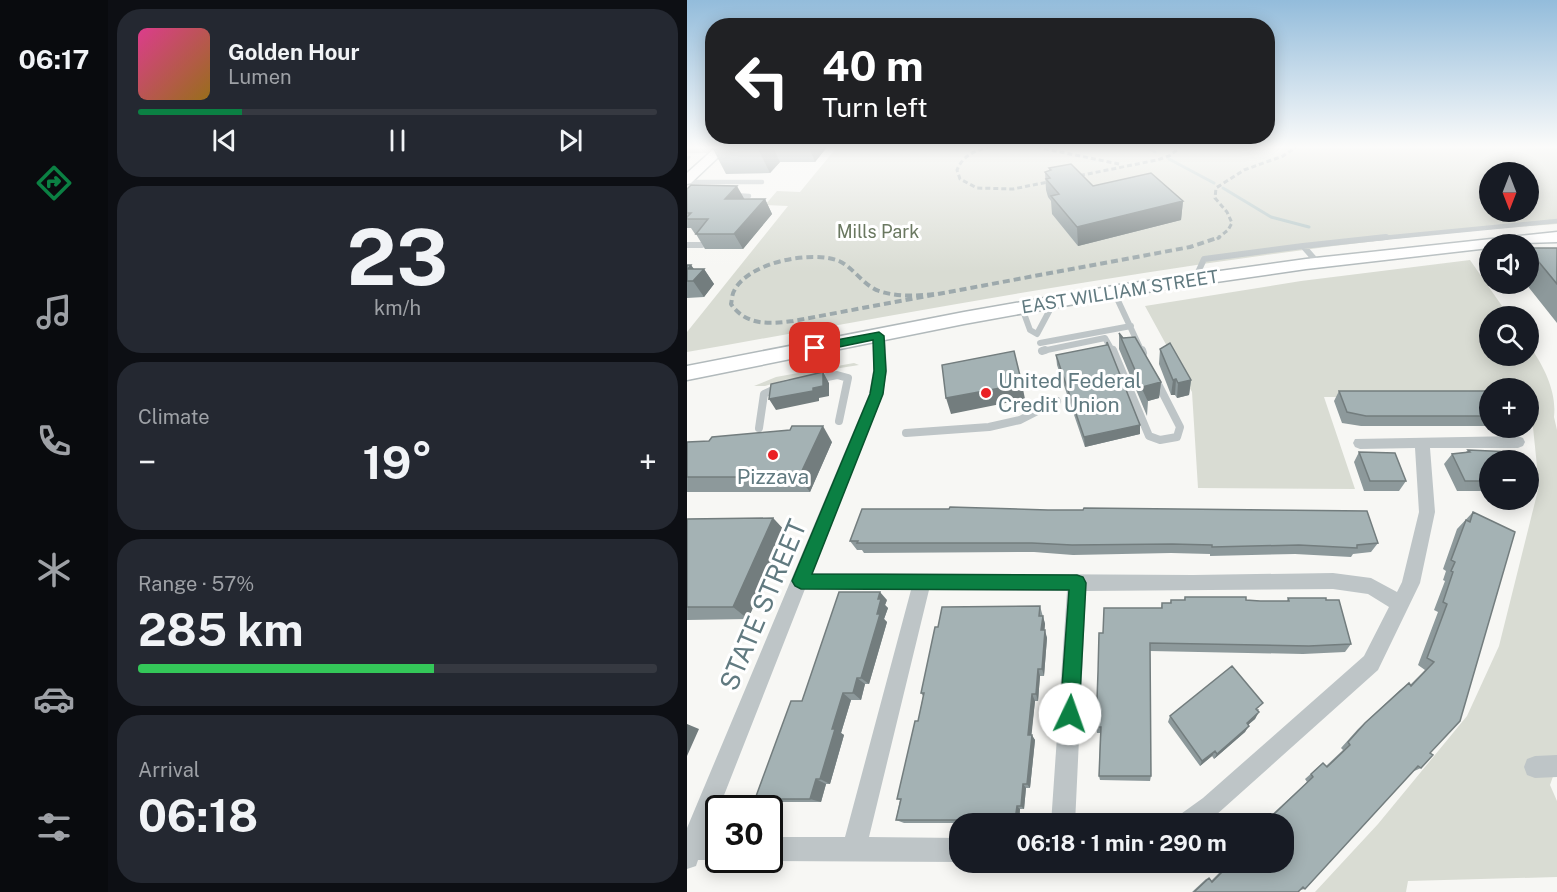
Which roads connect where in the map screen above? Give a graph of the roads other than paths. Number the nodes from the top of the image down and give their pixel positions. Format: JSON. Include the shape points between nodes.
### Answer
{"nodes":[{"id":1,"x":729,"y":195,"type":"edge"},
{"id":2,"x":749,"y":195,"type":"dead end"},
{"id":3,"x":1557,"y":221,"type":"edge"},
{"id":4,"x":1557,"y":237,"type":"edge"},
{"id":5,"x":687,"y":245,"type":"edge"},
{"id":6,"x":702,"y":245,"type":"edge"},
{"id":7,"x":1303,"y":246,"type":"junction"},
{"id":8,"x":1317,"y":262,"type":"junction"},
{"id":9,"x":1195,"y":279,"type":"junction"},
{"id":10,"x":1114,"y":292,"type":"junction"},
{"id":11,"x":1054,"y":302,"type":"junction"},
{"id":12,"x":1022,"y":308,"type":"junction"},
{"id":13,"x":1131,"y":326,"type":"junction"},
{"id":14,"x":879,"y":336,"type":"junction"},
{"id":15,"x":1040,"y":343,"type":"dead end"},
{"id":16,"x":1042,"y":351,"type":"dead end"},
{"id":17,"x":1145,"y":356,"type":"edge"},
{"id":18,"x":687,"y":373,"type":"edge"},
{"id":19,"x":1154,"y":376,"type":"edge"},
{"id":20,"x":805,"y":381,"type":"edge"},
{"id":21,"x":784,"y":386,"type":"edge"},
{"id":22,"x":1057,"y":401,"type":"dead end"},
{"id":23,"x":839,"y":421,"type":"dead end"},
{"id":24,"x":759,"y":428,"type":"dead end"},
{"id":25,"x":906,"y":433,"type":"dead end"},
{"id":26,"x":1518,"y":442,"type":"dead end"},
{"id":27,"x":1360,"y":443,"type":"dead end"},
{"id":28,"x":1422,"y":443,"type":"junction"},
{"id":29,"x":801,"y":581,"type":"junction"},
{"id":30,"x":922,"y":582,"type":"junction"},
{"id":31,"x":1077,"y":583,"type":"junction"},
{"id":32,"x":1401,"y":604,"type":"junction"},
{"id":33,"x":1557,"y":766,"type":"edge"},
{"id":34,"x":1535,"y":767,"type":"dead end"},
{"id":35,"x":1064,"y":813,"type":"edge"},
{"id":36,"x":1201,"y":813,"type":"edge"},
{"id":37,"x":783,"y":849,"type":"edge"},
{"id":38,"x":854,"y":849,"type":"junction"},
{"id":39,"x":705,"y":850,"type":"edge"},
{"id":40,"x":949,"y":850,"type":"edge"},
{"id":41,"x":689,"y":852,"type":"edge"}],
"edges":[{"from":1,"to":2,"type":"lane"},
{"from":3,"to":7,"type":"lane"},
{"from":4,"to":8,"type":"main road","name":"EAST WILLIAM STREET"},
{"from":5,"to":6,"type":"lane"},
{"from":7,"to":8,"type":"lane"},
{"from":7,"to":9,"type":"lane","via":[[1204,259]]},
{"from":8,"to":9,"type":"main road","name":"EAST WILLIAM STREET"},
{"from":9,"to":10,"type":"main road","name":"EAST WILLIAM STREET"},
{"from":10,"to":11,"type":"main road","name":"EAST WILLIAM STREET"},
{"from":10,"to":13,"type":"lane"},
{"from":11,"to":12,"type":"main road","name":"EAST WILLIAM STREET"},
{"from":11,"to":12,"type":"lane","via":[[1037,334],[1030,330]]},
{"from":12,"to":14,"type":"main road","name":"EAST WILLIAM STREET"},
{"from":13,"to":15,"type":"lane"},
{"from":13,"to":17,"type":"lane"},
{"from":14,"to":18,"type":"main road","name":"EAST WILLIAM STREET"},
{"from":14,"to":29,"type":"street","name":"STATE STREET","via":[[876,394]]},
{"from":16,"to":19,"type":"lane","via":[[1109,341],[1149,436],[1160,440],[1177,436],[1180,427]]},
{"from":20,"to":23,"type":"lane","via":[[837,375],[848,378]]},
{"from":21,"to":24,"type":"lane","via":[[764,394]]},
{"from":22,"to":25,"type":"lane","via":[[1020,420],[989,427]]},
{"from":26,"to":28,"type":"street"},
{"from":27,"to":28,"type":"street"},
{"from":28,"to":32,"type":"street","via":[[1427,512],[1411,583]]},
{"from":29,"to":30,"type":"street"},
{"from":29,"to":41,"type":"street","name":"STATE STREET"},
{"from":30,"to":31,"type":"street"},
{"from":30,"to":38,"type":"street"},
{"from":31,"to":32,"type":"street","via":[[1333,581],[1371,586]]},
{"from":31,"to":35,"type":"street"},
{"from":32,"to":36,"type":"street","via":[[1371,663]]},
{"from":33,"to":34,"type":"street"},
{"from":37,"to":38,"type":"street"},
{"from":38,"to":40,"type":"street"},
{"from":39,"to":41,"type":"street"}]}
